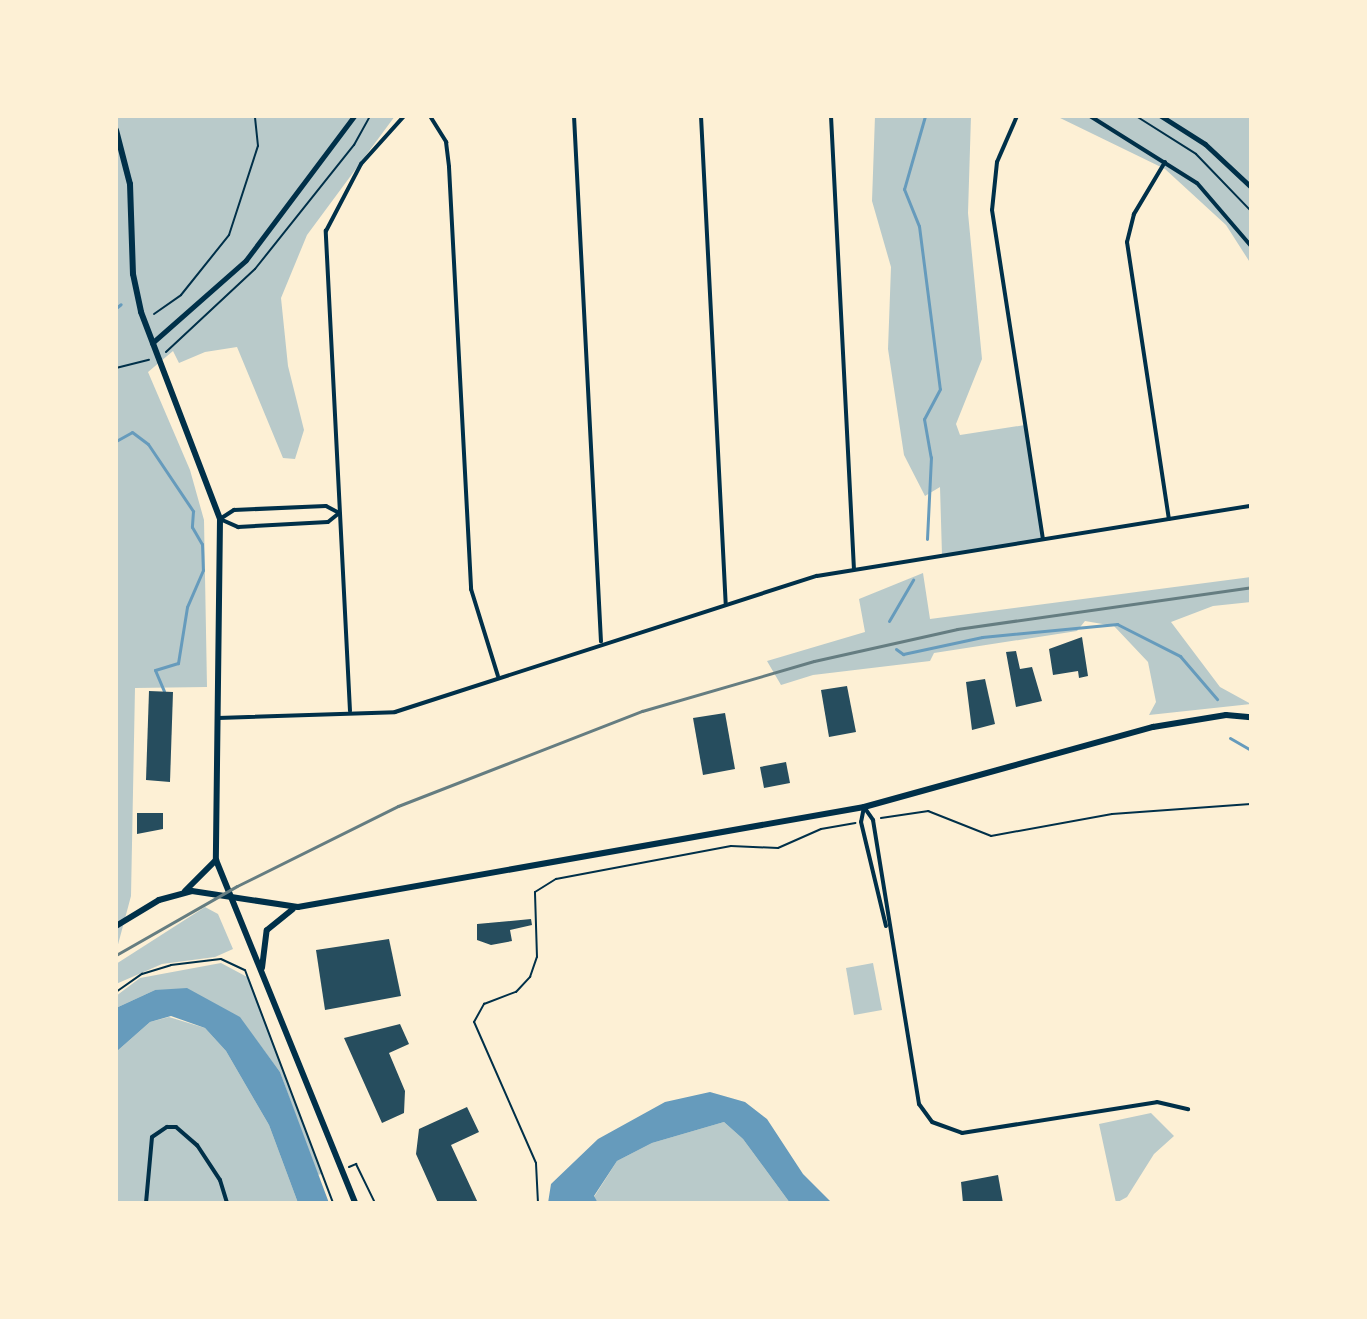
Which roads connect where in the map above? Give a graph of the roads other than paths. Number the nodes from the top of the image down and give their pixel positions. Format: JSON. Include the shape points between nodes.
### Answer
{"nodes":[{"id":1,"x":354,"y":116,"type":"edge"},
{"id":2,"x":404,"y":116,"type":"edge"},
{"id":3,"x":430,"y":116,"type":"edge"},
{"id":4,"x":574,"y":116,"type":"edge"},
{"id":5,"x":701,"y":116,"type":"edge"},
{"id":6,"x":831,"y":116,"type":"edge"},
{"id":7,"x":1017,"y":116,"type":"edge"},
{"id":8,"x":1090,"y":116,"type":"edge"},
{"id":9,"x":1161,"y":116,"type":"edge"},
{"id":10,"x":116,"y":130,"type":"edge"},
{"id":11,"x":1165,"y":162,"type":"junction"},
{"id":12,"x":1251,"y":187,"type":"edge"},
{"id":13,"x":1251,"y":246,"type":"edge"},
{"id":14,"x":152,"y":344,"type":"junction"},
{"id":15,"x":1251,"y":506,"type":"edge"},
{"id":16,"x":339,"y":513,"type":"junction"},
{"id":17,"x":220,"y":519,"type":"junction"},
{"id":18,"x":1169,"y":519,"type":"junction"},
{"id":19,"x":1043,"y":539,"type":"junction"},
{"id":20,"x":854,"y":568,"type":"junction"},
{"id":21,"x":726,"y":603,"type":"junction"},
{"id":22,"x":601,"y":642,"type":"junction"},
{"id":23,"x":498,"y":676,"type":"junction"},
{"id":24,"x":350,"y":711,"type":"junction"},
{"id":25,"x":1251,"y":717,"type":"edge"},
{"id":26,"x":218,"y":718,"type":"junction"},
{"id":27,"x":864,"y":807,"type":"junction"},
{"id":28,"x":216,"y":860,"type":"junction"},
{"id":29,"x":881,"y":864,"type":"junction"},
{"id":30,"x":869,"y":866,"type":"junction"},
{"id":31,"x":182,"y":894,"type":"junction"},
{"id":32,"x":228,"y":897,"type":"junction"},
{"id":33,"x":887,"y":901,"type":"junction"},
{"id":34,"x":876,"y":903,"type":"junction"},
{"id":35,"x":298,"y":907,"type":"junction"},
{"id":36,"x":116,"y":926,"type":"edge"},
{"id":37,"x":887,"y":928,"type":"junction"},
{"id":38,"x":262,"y":972,"type":"junction"},
{"id":39,"x":1188,"y":1109,"type":"dead end"},
{"id":40,"x":146,"y":1203,"type":"edge"},
{"id":41,"x":227,"y":1203,"type":"edge"},
{"id":42,"x":355,"y":1203,"type":"edge"}],
"edges":[{"from":1,"to":14,"type":"street","via":[[246,260]]},
{"from":2,"to":16,"type":"street","via":[[361,164],[335,206],[326,237]]},
{"from":3,"to":23,"type":"street","via":[[446,142],[449,167],[471,589]]},
{"from":4,"to":22,"type":"street"},
{"from":5,"to":21,"type":"street"},
{"from":6,"to":20,"type":"street"},
{"from":7,"to":19,"type":"street","via":[[997,162],[992,210]]},
{"from":8,"to":11,"type":"street"},
{"from":9,"to":12,"type":"street","via":[[1205,144]]},
{"from":10,"to":14,"type":"main road","via":[[130,184],[135,288]]},
{"from":11,"to":13,"type":"street","via":[[1219,204]]},
{"from":11,"to":18,"type":"street","via":[[1134,214],[1127,242]]},
{"from":14,"to":17,"type":"main road"},
{"from":15,"to":18,"type":"street"},
{"from":16,"to":17,"type":"street","via":[[326,506],[234,510]]},
{"from":16,"to":17,"type":"street","via":[[328,522],[238,527]]},
{"from":16,"to":24,"type":"street"},
{"from":17,"to":26,"type":"main road"},
{"from":18,"to":19,"type":"street"},
{"from":19,"to":20,"type":"street"},
{"from":20,"to":21,"type":"street"},
{"from":21,"to":22,"type":"street"},
{"from":22,"to":23,"type":"street"},
{"from":23,"to":24,"type":"street","via":[[395,712]]},
{"from":24,"to":26,"type":"street"},
{"from":25,"to":27,"type":"main road","via":[[1226,715],[1153,727]]},
{"from":26,"to":28,"type":"main road"},
{"from":27,"to":29,"type":"street","via":[[873,820]]},
{"from":27,"to":30,"type":"street","via":[[861,822]]},
{"from":27,"to":35,"type":"main road"},
{"from":28,"to":31,"type":"main road"},
{"from":28,"to":32,"type":"main road"},
{"from":29,"to":30,"type":"street"},
{"from":29,"to":33,"type":"street"},
{"from":30,"to":34,"type":"street"},
{"from":31,"to":32,"type":"main road"},
{"from":31,"to":36,"type":"main road","via":[[159,900]]},
{"from":32,"to":35,"type":"main road"},
{"from":32,"to":38,"type":"main road"},
{"from":33,"to":34,"type":"street"},
{"from":33,"to":37,"type":"street"},
{"from":34,"to":37,"type":"street"},
{"from":35,"to":38,"type":"main road","via":[[277,917],[267,930]]},
{"from":37,"to":39,"type":"street","via":[[919,1104],[941,1128],[962,1133],[1157,1102]]},
{"from":38,"to":42,"type":"main road"},
{"from":40,"to":41,"type":"street","via":[[152,1137],[176,1127],[213,1167]]}]}
